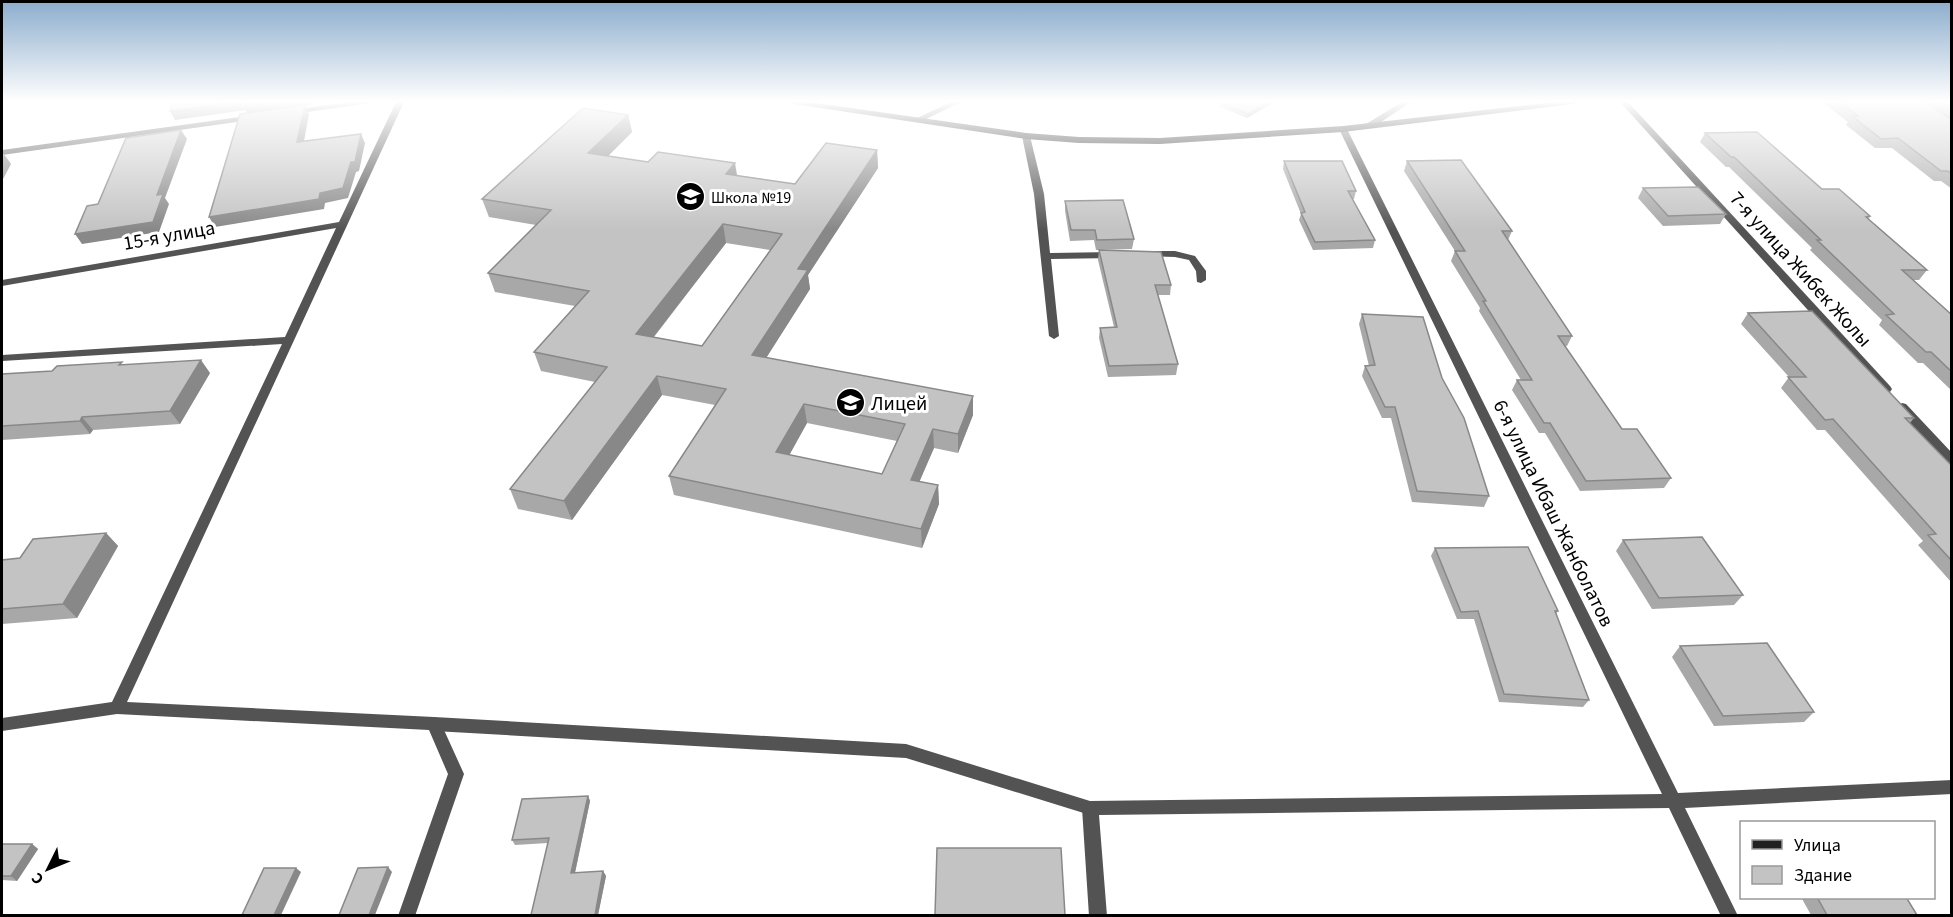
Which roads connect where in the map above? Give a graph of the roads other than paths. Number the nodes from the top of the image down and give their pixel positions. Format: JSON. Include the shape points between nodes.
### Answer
{"nodes":[{"id":1,"x":60,"y":145,"type":"edge"},
{"id":2,"x":380,"y":145,"type":"edge"},
{"id":3,"x":1028,"y":145,"type":"edge"},
{"id":4,"x":1351,"y":145,"type":"edge"},
{"id":5,"x":1663,"y":145,"type":"edge"},
{"id":6,"x":2,"y":153,"type":"edge"},
{"id":7,"x":343,"y":224,"type":"junction"},
{"id":8,"x":1046,"y":256,"type":"junction"},
{"id":9,"x":1201,"y":280,"type":"dead end"},
{"id":10,"x":2,"y":283,"type":"edge"},
{"id":11,"x":1054,"y":336,"type":"dead end"},
{"id":12,"x":289,"y":340,"type":"junction"},
{"id":13,"x":2,"y":358,"type":"edge"},
{"id":14,"x":1952,"y":461,"type":"edge"},
{"id":15,"x":117,"y":708,"type":"junction"},
{"id":16,"x":434,"y":724,"type":"junction"},
{"id":17,"x":2,"y":725,"type":"edge"},
{"id":18,"x":1952,"y":787,"type":"edge"},
{"id":19,"x":1674,"y":801,"type":"junction"},
{"id":20,"x":1090,"y":808,"type":"junction"},
{"id":21,"x":406,"y":915,"type":"edge"},
{"id":22,"x":1098,"y":915,"type":"edge"},
{"id":23,"x":1730,"y":915,"type":"edge"}],
"edges":[{"from":1,"to":6,"type":"street"},
{"from":2,"to":7,"type":"street"},
{"from":3,"to":8,"type":"street","via":[[1039,194]]},
{"from":4,"to":19,"type":"street","name":"6-я улица Ибаш Жанболатов"},
{"from":5,"to":14,"type":"street","name":"7-я улица Жибек Жолы"},
{"from":7,"to":10,"type":"street","name":"15-я улица"},
{"from":7,"to":12,"type":"street"},
{"from":8,"to":9,"type":"street","via":[[1175,254],[1192,258],[1201,271]]},
{"from":8,"to":11,"type":"street"},
{"from":12,"to":13,"type":"street"},
{"from":12,"to":15,"type":"street"},
{"from":15,"to":16,"type":"street"},
{"from":15,"to":17,"type":"street"},
{"from":16,"to":20,"type":"street","via":[[906,752]]},
{"from":16,"to":21,"type":"street","via":[[456,774]]},
{"from":18,"to":19,"type":"street"},
{"from":19,"to":20,"type":"street"},
{"from":19,"to":23,"type":"street","name":"6-я улица Ибаш Жанболатов"},
{"from":20,"to":22,"type":"street"}]}
